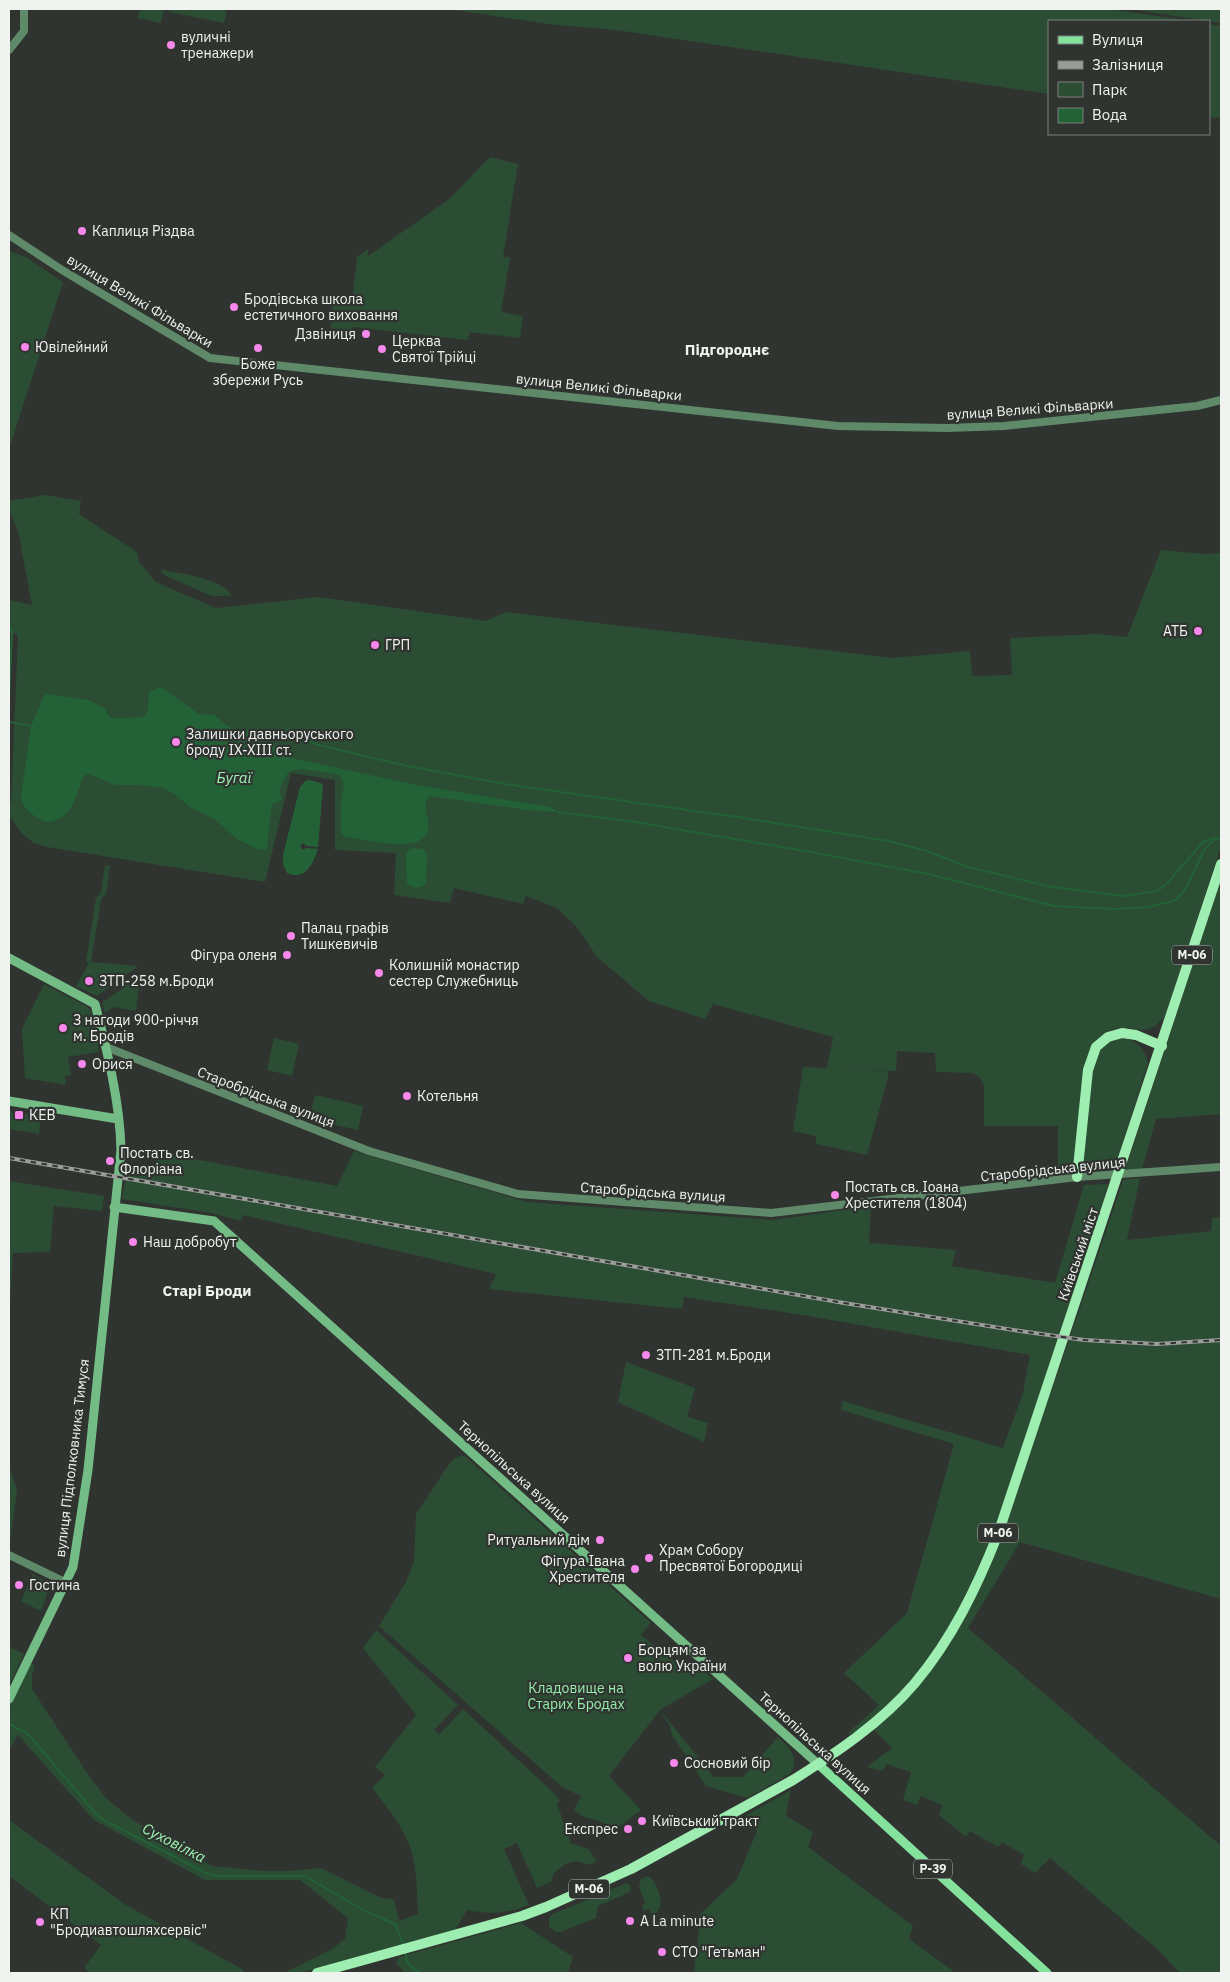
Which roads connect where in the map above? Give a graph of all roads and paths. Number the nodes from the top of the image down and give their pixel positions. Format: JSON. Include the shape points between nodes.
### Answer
{"nodes":[{"id":1,"x":24,"y":9,"type":"edge"},
{"id":2,"x":9,"y":50,"type":"edge"},
{"id":3,"x":9,"y":235,"type":"edge"},
{"id":4,"x":1221,"y":400,"type":"edge"},
{"id":5,"x":1221,"y":864,"type":"edge"},
{"id":6,"x":9,"y":958,"type":"edge"},
{"id":7,"x":1162,"y":1046,"type":"junction"},
{"id":8,"x":106,"y":1047,"type":"junction"},
{"id":9,"x":9,"y":1100,"type":"edge"},
{"id":10,"x":118,"y":1119,"type":"junction"},
{"id":11,"x":1221,"y":1167,"type":"edge"},
{"id":12,"x":1077,"y":1177,"type":"junction"},
{"id":13,"x":114,"y":1207,"type":"junction"},
{"id":14,"x":9,"y":1555,"type":"edge"},
{"id":15,"x":65,"y":1582,"type":"junction"},
{"id":16,"x":9,"y":1699,"type":"edge"},
{"id":17,"x":818,"y":1764,"type":"junction"},
{"id":18,"x":317,"y":1973,"type":"edge"},
{"id":19,"x":1047,"y":1973,"type":"edge"}],
"edges":[{"from":1,"to":2,"type":"street","via":[[24,32]]},
{"from":3,"to":4,"type":"street","name":"вулиця Великі Фільварки","via":[[210,358],[838,426],[1004,426],[1196,406]]},
{"from":5,"to":7,"type":"highway","number":"М-06"},
{"from":6,"to":8,"type":"main road","name":"вулиця Підполковника Тимуся","via":[[95,1004]]},
{"from":7,"to":12,"type":"highway","via":[[1122,1033],[1108,1037],[1096,1047],[1088,1070]]},
{"from":7,"to":17,"type":"highway","name":"Київський міст","number":"М-06","via":[[995,1542],[971,1598],[914,1684],[854,1739]]},
{"from":8,"to":10,"type":"main road","name":"вулиця Підполковника Тимуся"},
{"from":8,"to":12,"type":"street","name":"Старобрідська вулиця","via":[[369,1151],[518,1194],[772,1214]]},
{"from":9,"to":10,"type":"main road"},
{"from":10,"to":13,"type":"main road","name":"вулиця Підполковника Тимуся","via":[[121,1153]]},
{"from":11,"to":12,"type":"street","name":"Старобрідська вулиця"},
{"from":13,"to":15,"type":"main road","name":"вулиця Підполковника Тимуся","via":[[88,1470],[73,1567]]},
{"from":13,"to":17,"type":"main road","name":"Тернопільська вулиця","via":[[214,1222]]},
{"from":14,"to":15,"type":"street"},
{"from":15,"to":16,"type":"main road","name":"вулиця Підполковника Тимуся"},
{"from":17,"to":18,"type":"highway","number":"М-06","via":[[604,1882],[522,1916]]},
{"from":17,"to":19,"type":"main road","name":"Тернопільська вулиця","number":"Р-39"}]}
